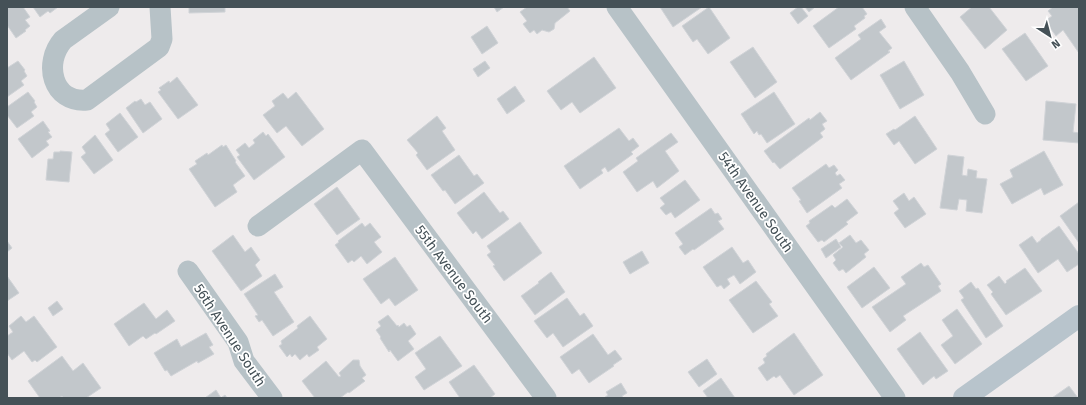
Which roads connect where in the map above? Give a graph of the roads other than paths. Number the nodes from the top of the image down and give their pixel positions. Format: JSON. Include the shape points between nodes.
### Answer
{"nodes":[{"id":1,"x":109,"y":7,"type":"edge"},
{"id":2,"x":160,"y":7,"type":"edge"},
{"id":3,"x":617,"y":7,"type":"edge"},
{"id":4,"x":915,"y":7,"type":"edge"},
{"id":5,"x":984,"y":114,"type":"dead end"},
{"id":6,"x":258,"y":226,"type":"dead end"},
{"id":7,"x":188,"y":271,"type":"dead end"},
{"id":8,"x":1078,"y":318,"type":"edge"},
{"id":9,"x":272,"y":398,"type":"edge"},
{"id":10,"x":546,"y":398,"type":"edge"},
{"id":11,"x":896,"y":398,"type":"edge"},
{"id":12,"x":964,"y":398,"type":"edge"}],
"edges":[{"from":1,"to":2,"type":"street","via":[[57,47],[52,67],[54,78],[64,95],[73,100],[87,100],[160,47]]},
{"from":3,"to":11,"type":"street","name":"54th Avenue South"},
{"from":4,"to":5,"type":"street","via":[[960,72]]},
{"from":6,"to":10,"type":"street","name":"55th Avenue South","via":[[362,150]]},
{"from":7,"to":9,"type":"street","name":"56th Avenue South","via":[[238,342],[244,360]]},
{"from":8,"to":12,"type":"street"}]}
